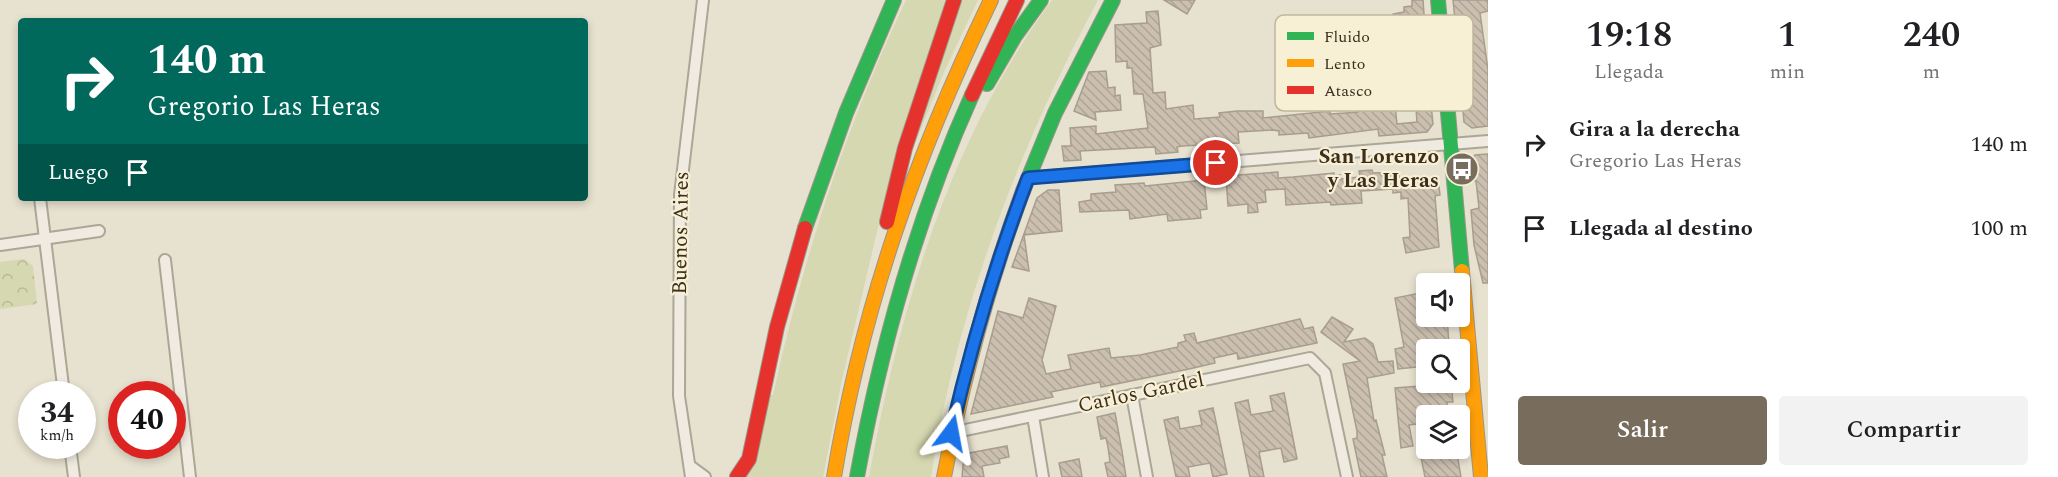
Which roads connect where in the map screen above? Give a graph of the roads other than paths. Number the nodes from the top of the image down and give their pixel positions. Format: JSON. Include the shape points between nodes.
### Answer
{"nodes":[{"id":1,"x":703,"y":0,"type":"edge"},
{"id":2,"x":894,"y":0,"type":"edge"},
{"id":3,"x":954,"y":0,"type":"edge"},
{"id":4,"x":990,"y":0,"type":"edge"},
{"id":5,"x":1017,"y":0,"type":"edge"},
{"id":6,"x":1041,"y":0,"type":"edge"},
{"id":7,"x":1113,"y":0,"type":"edge"},
{"id":8,"x":1438,"y":0,"type":"edge"},
{"id":9,"x":1439,"y":15,"type":"edge"},
{"id":10,"x":1448,"y":111,"type":"edge"},
{"id":11,"x":953,"y":139,"type":"junction"},
{"id":12,"x":1488,"y":141,"type":"edge"},
{"id":13,"x":1451,"y":144,"type":"junction"},
{"id":14,"x":1028,"y":178,"type":"junction"},
{"id":15,"x":40,"y":201,"type":"edge"},
{"id":16,"x":99,"y":231,"type":"dead end"},
{"id":17,"x":45,"y":238,"type":"junction"},
{"id":18,"x":0,"y":245,"type":"edge"},
{"id":19,"x":165,"y":260,"type":"dead end"},
{"id":20,"x":865,"y":330,"type":"junction"},
{"id":21,"x":62,"y":381,"type":"edge"},
{"id":22,"x":1132,"y":395,"type":"junction"},
{"id":23,"x":1033,"y":416,"type":"junction"},
{"id":24,"x":951,"y":433,"type":"junction"},
{"id":25,"x":1483,"y":444,"type":"edge"},
{"id":26,"x":72,"y":459,"type":"edge"},
{"id":27,"x":691,"y":472,"type":"edge"},
{"id":28,"x":74,"y":477,"type":"edge"},
{"id":29,"x":190,"y":477,"type":"edge"},
{"id":30,"x":705,"y":477,"type":"edge"},
{"id":31,"x":736,"y":477,"type":"edge"},
{"id":32,"x":834,"y":477,"type":"edge"},
{"id":33,"x":857,"y":477,"type":"edge"},
{"id":34,"x":944,"y":477,"type":"edge"},
{"id":35,"x":1043,"y":477,"type":"edge"},
{"id":36,"x":1147,"y":477,"type":"edge"},
{"id":37,"x":1347,"y":477,"type":"edge"},
{"id":38,"x":1481,"y":477,"type":"edge"}],
"edges":[{"from":1,"to":27,"type":"street","name":"Buenos Aires","via":[[680,195],[679,396]]},
{"from":2,"to":31,"type":"main road","via":[[852,94],[812,208],[782,309],[749,459]]},
{"from":3,"to":20,"type":"main road","via":[[906,148]]},
{"from":4,"to":20,"type":"main road","via":[[917,166]]},
{"from":5,"to":11,"type":"main road"},
{"from":6,"to":11,"type":"main road"},
{"from":7,"to":14,"type":"main road","via":[[1058,107]]},
{"from":8,"to":9,"type":"main road"},
{"from":10,"to":13,"type":"main road"},
{"from":11,"to":33,"type":"main road","via":[[896,304]]},
{"from":12,"to":13,"type":"street"},
{"from":13,"to":14,"type":"street"},
{"from":13,"to":25,"type":"main road"},
{"from":14,"to":24,"type":"main road","via":[[976,333]]},
{"from":15,"to":17,"type":"street"},
{"from":16,"to":17,"type":"street"},
{"from":17,"to":18,"type":"street"},
{"from":17,"to":21,"type":"street"},
{"from":19,"to":29,"type":"street"},
{"from":20,"to":32,"type":"main road"},
{"from":22,"to":23,"type":"street","name":"Carlos Gardel"},
{"from":22,"to":36,"type":"street"},
{"from":22,"to":37,"type":"street","name":"Carlos Gardel","via":[[1310,358],[1325,373]]},
{"from":23,"to":24,"type":"street","name":"Carlos Gardel"},
{"from":23,"to":35,"type":"street"},
{"from":24,"to":34,"type":"main road"},
{"from":25,"to":38,"type":"main road"},
{"from":26,"to":28,"type":"street"},
{"from":27,"to":30,"type":"street","name":"Buenos Aires"}]}
